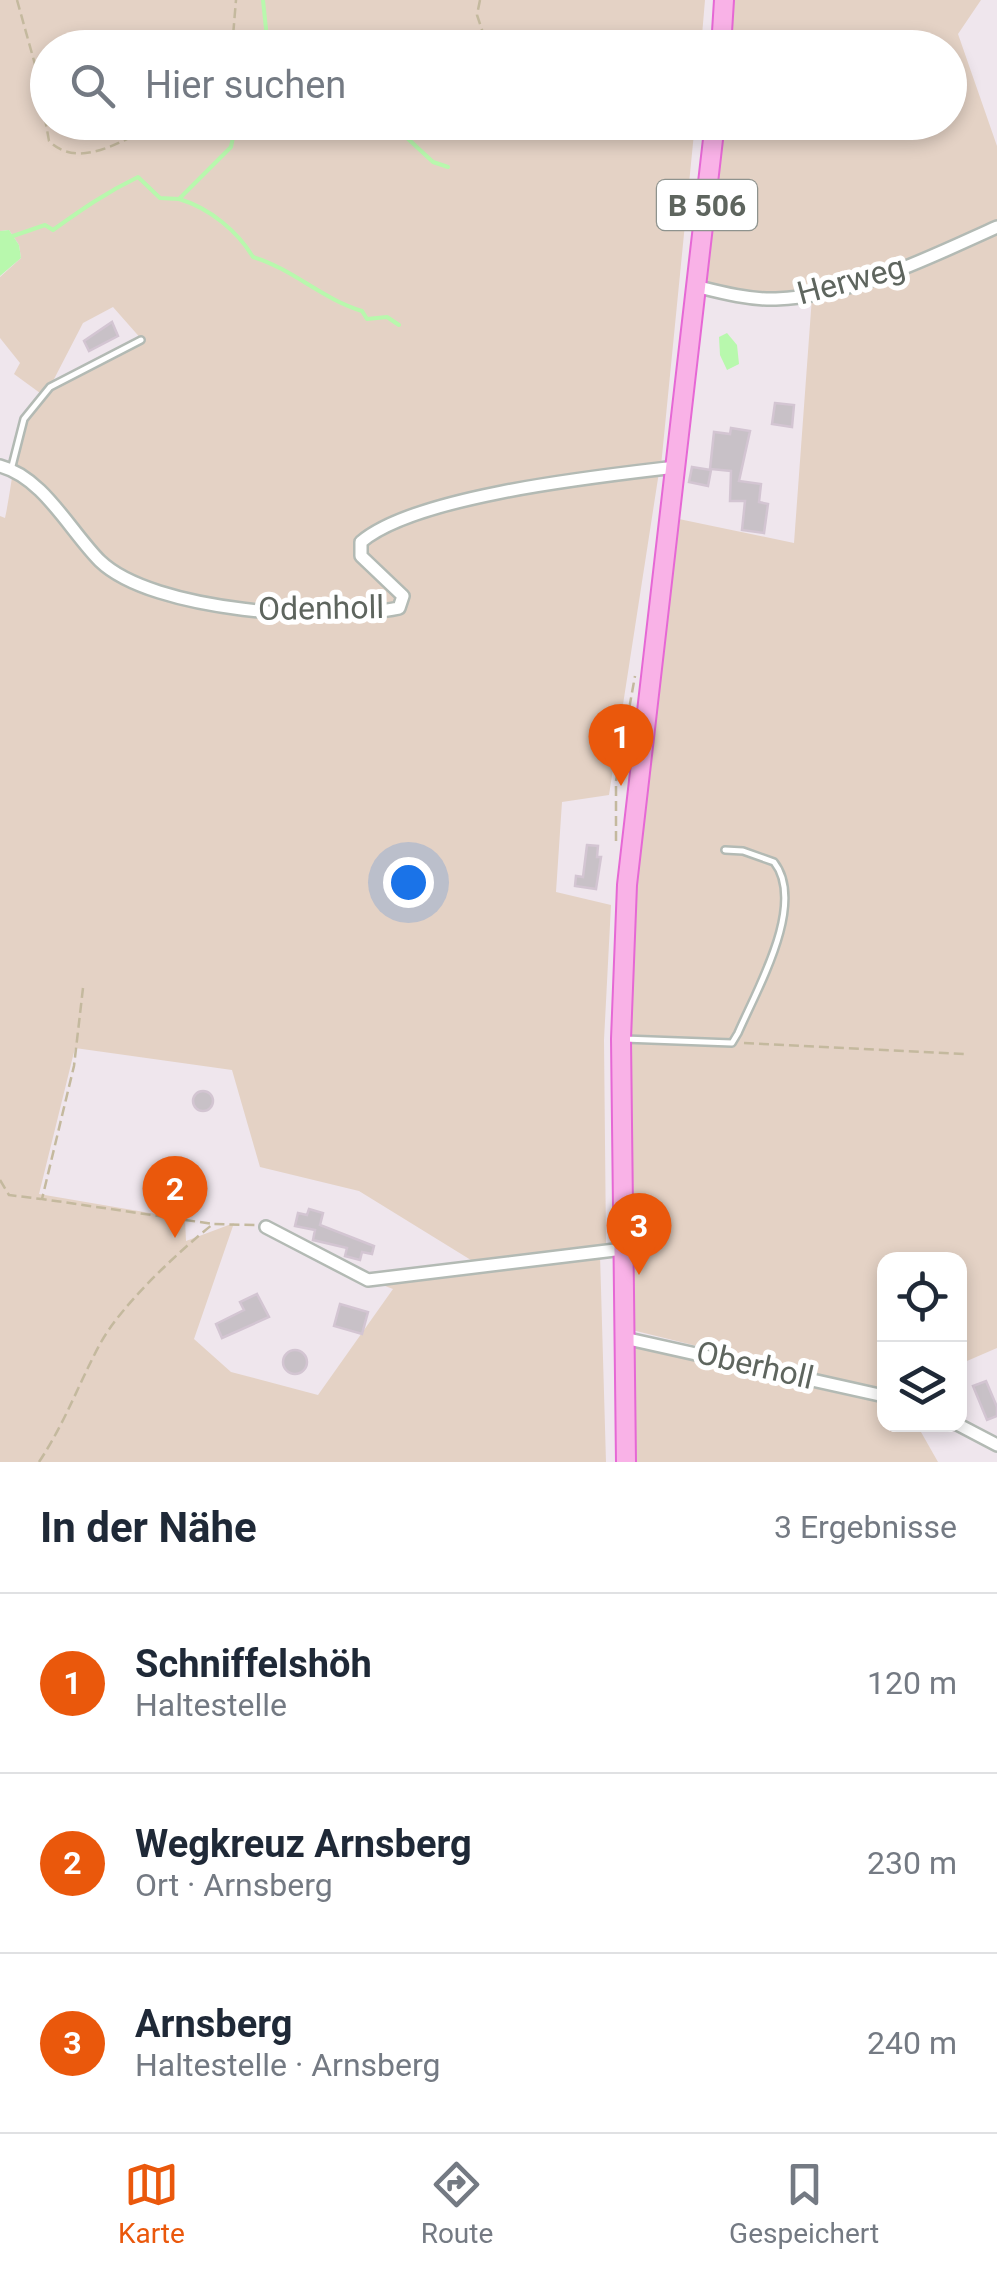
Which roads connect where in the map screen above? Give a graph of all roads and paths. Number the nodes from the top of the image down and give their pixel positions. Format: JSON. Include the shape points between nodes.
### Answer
{"nodes":[{"id":1,"x":17,"y":0,"type":"edge"},
{"id":2,"x":236,"y":0,"type":"edge"},
{"id":3,"x":480,"y":0,"type":"edge"},
{"id":4,"x":724,"y":0,"type":"edge"},
{"id":5,"x":234,"y":30,"type":"edge"},
{"id":6,"x":482,"y":30,"type":"edge"},
{"id":7,"x":722,"y":30,"type":"edge"},
{"id":8,"x":30,"y":47,"type":"edge"},
{"id":9,"x":49,"y":140,"type":"edge"},
{"id":10,"x":119,"y":140,"type":"edge"},
{"id":11,"x":714,"y":140,"type":"edge"},
{"id":12,"x":997,"y":226,"type":"edge"},
{"id":13,"x":699,"y":287,"type":"junction"},
{"id":14,"x":141,"y":340,"type":"dead end"},
{"id":15,"x":676,"y":467,"type":"junction"},
{"id":16,"x":6,"y":468,"type":"edge"},
{"id":17,"x":724,"y":850,"type":"dead end"},
{"id":18,"x":83,"y":988,"type":"dead end"},
{"id":19,"x":622,"y":1039,"type":"junction"},
{"id":20,"x":732,"y":1043,"type":"junction"},
{"id":21,"x":964,"y":1054,"type":"dead end"},
{"id":22,"x":0,"y":1180,"type":"edge"},
{"id":23,"x":42,"y":1200,"type":"junction"},
{"id":24,"x":212,"y":1224,"type":"junction"},
{"id":25,"x":266,"y":1227,"type":"joint"},
{"id":26,"x":623,"y":1250,"type":"junction"},
{"id":27,"x":624,"y":1338,"type":"junction"},
{"id":28,"x":877,"y":1394,"type":"edge"},
{"id":29,"x":967,"y":1429,"type":"edge"},
{"id":30,"x":997,"y":1445,"type":"edge"},
{"id":31,"x":39,"y":1462,"type":"edge"},
{"id":32,"x":626,"y":1462,"type":"edge"}],
"edges":[{"from":1,"to":8,"type":"path"},
{"from":2,"to":5,"type":"path"},
{"from":3,"to":6,"type":"path"},
{"from":4,"to":7,"type":"main road"},
{"from":9,"to":10,"type":"path","via":[[57,149],[85,155]]},
{"from":11,"to":13,"type":"main road","number":"B 506"},
{"from":12,"to":13,"type":"street","name":"Herweg","via":[[906,269],[810,293],[776,299]]},
{"from":13,"to":15,"type":"main road","number":"B 506"},
{"from":14,"to":16,"type":"lane","via":[[50,386],[24,419]]},
{"from":15,"to":16,"type":"street","name":"Odenholl","via":[[519,488],[400,520],[362,542],[360,556],[403,596],[399,608],[264,612],[139,585],[102,564],[36,489]]},
{"from":15,"to":19,"type":"main road","number":"B 506","via":[[636,784]]},
{"from":17,"to":20,"type":"lane","via":[[774,862],[784,899],[778,938]]},
{"from":18,"to":23,"type":"path","via":[[74,1066]]},
{"from":19,"to":20,"type":"lane"},
{"from":19,"to":26,"type":"main road","number":"B 506"},
{"from":20,"to":21,"type":"path"},
{"from":22,"to":23,"type":"path","via":[[9,1195]]},
{"from":23,"to":24,"type":"path"},
{"from":24,"to":25,"type":"path"},
{"from":24,"to":31,"type":"path","via":[[101,1341],[68,1418]]},
{"from":25,"to":26,"type":"street","via":[[368,1280]]},
{"from":26,"to":27,"type":"main road","number":"B 506"},
{"from":27,"to":28,"type":"street","name":"Oberholl"},
{"from":27,"to":32,"type":"main road","number":"B 506"},
{"from":29,"to":30,"type":"street"}]}
